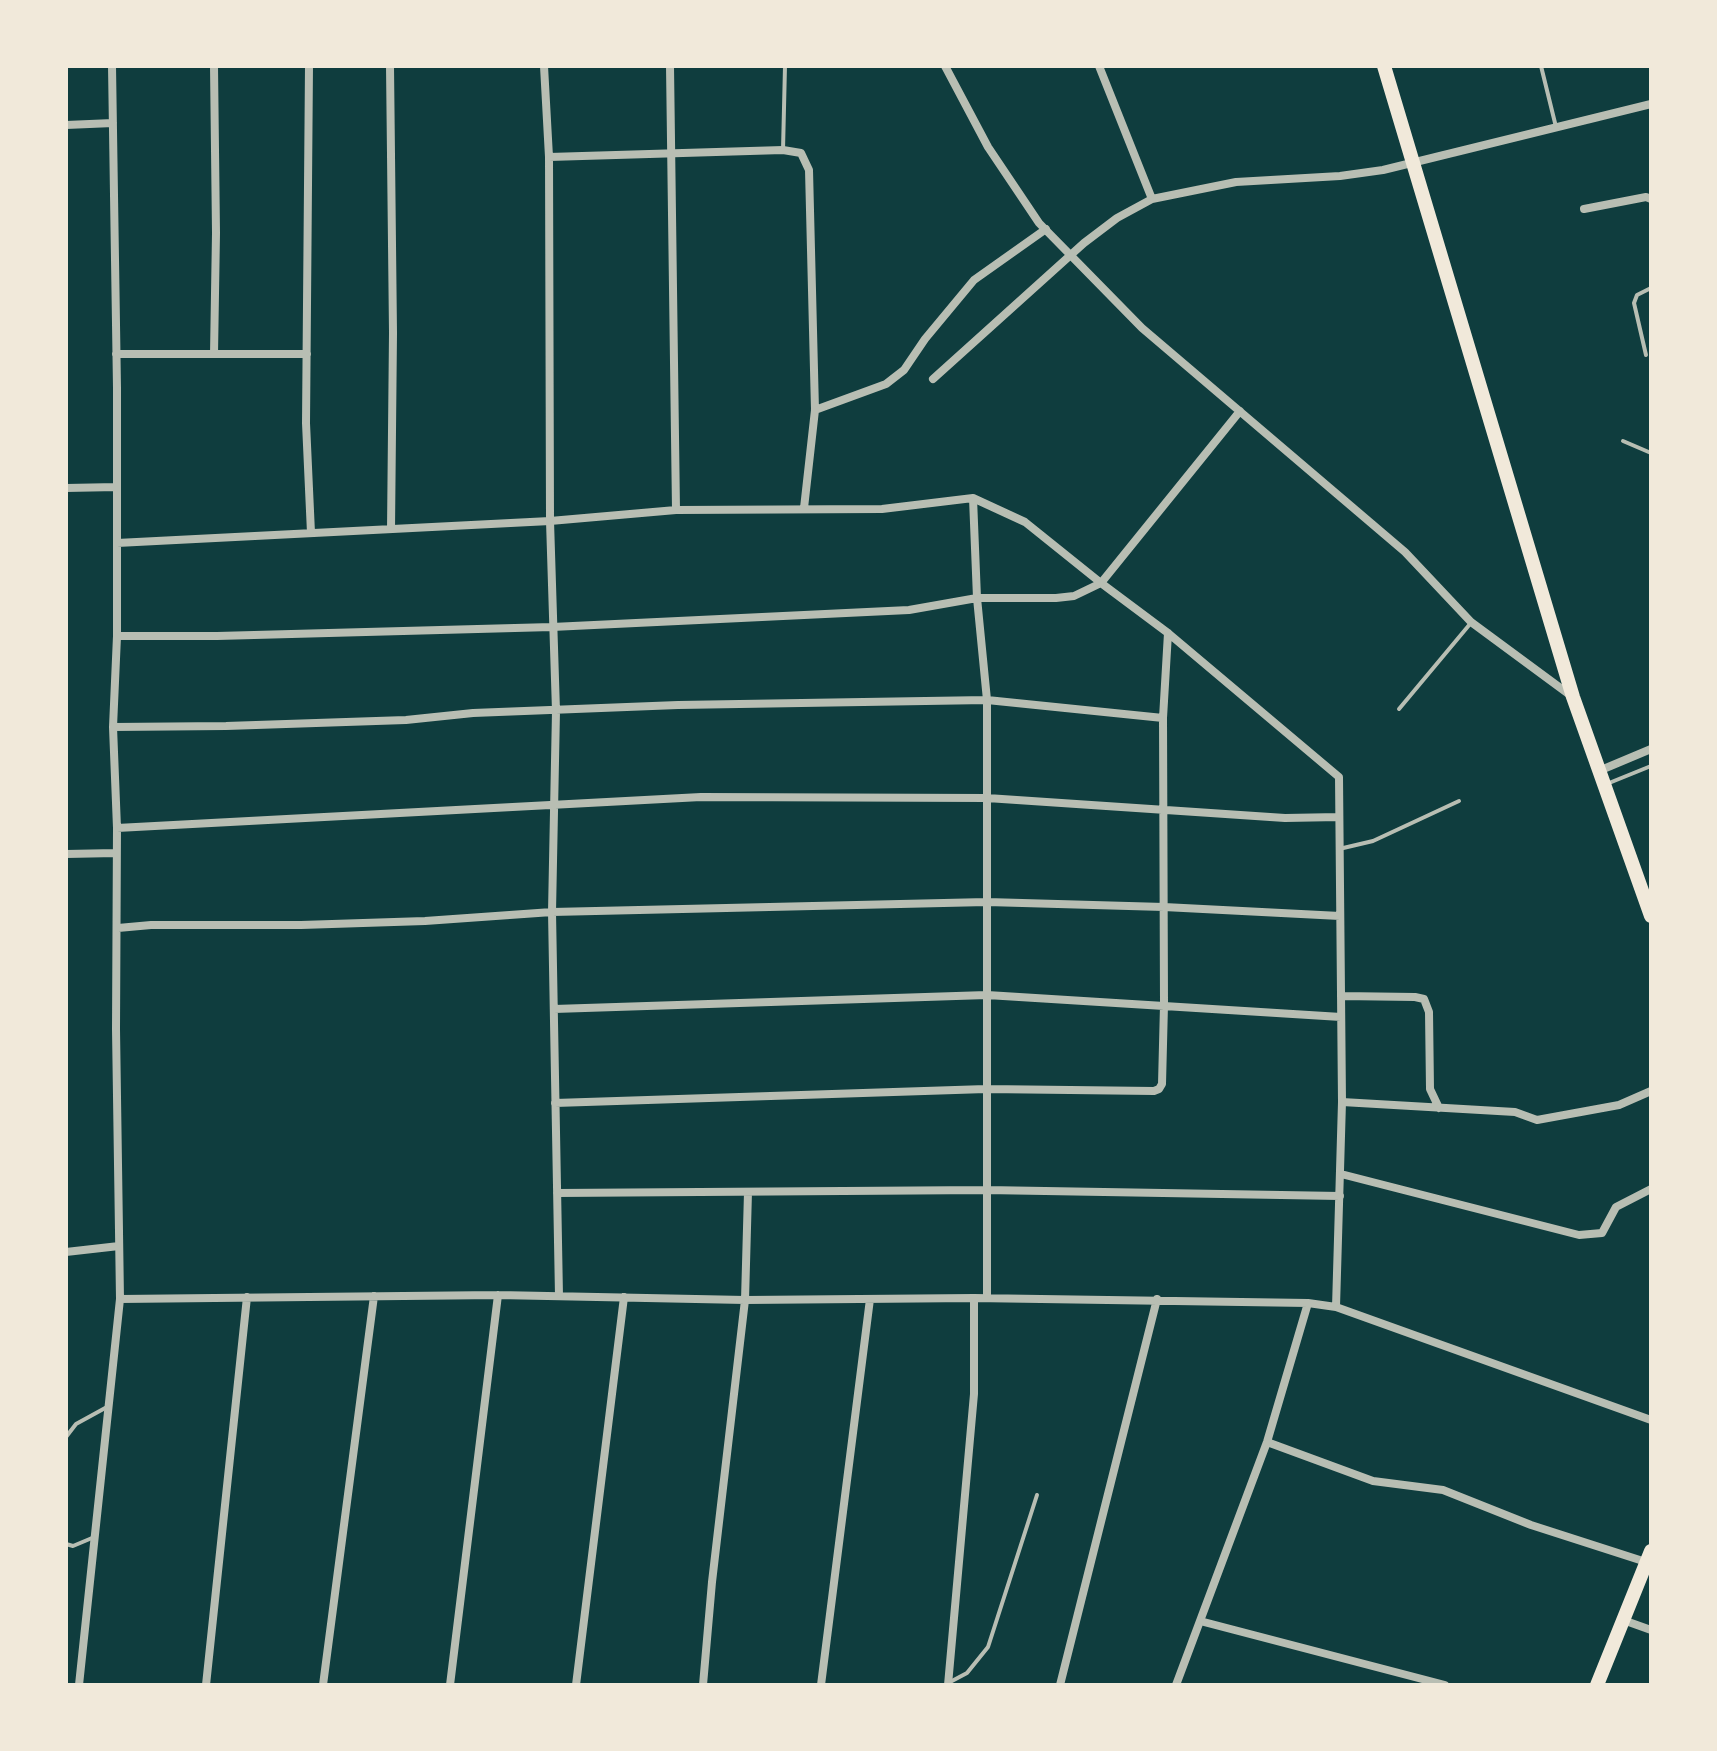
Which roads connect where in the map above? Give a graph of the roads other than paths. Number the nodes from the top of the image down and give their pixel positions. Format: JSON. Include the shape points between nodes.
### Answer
{"nodes":[{"id":1,"x":112,"y":66,"type":"edge"},
{"id":2,"x":214,"y":66,"type":"edge"},
{"id":3,"x":309,"y":66,"type":"edge"},
{"id":4,"x":390,"y":66,"type":"edge"},
{"id":5,"x":544,"y":66,"type":"edge"},
{"id":6,"x":670,"y":66,"type":"edge"},
{"id":7,"x":785,"y":66,"type":"edge"},
{"id":8,"x":945,"y":66,"type":"edge"},
{"id":9,"x":1099,"y":66,"type":"edge"},
{"id":10,"x":1384,"y":66,"type":"edge"},
{"id":11,"x":1541,"y":66,"type":"edge"},
{"id":12,"x":1651,"y":104,"type":"edge"},
{"id":13,"x":113,"y":123,"type":"junction"},
{"id":14,"x":66,"y":125,"type":"edge"},
{"id":15,"x":1556,"y":127,"type":"junction"},
{"id":16,"x":783,"y":150,"type":"junction"},
{"id":17,"x":671,"y":155,"type":"junction"},
{"id":18,"x":549,"y":157,"type":"junction"},
{"id":19,"x":1413,"y":161,"type":"junction"},
{"id":20,"x":1152,"y":199,"type":"junction"},
{"id":21,"x":1651,"y":199,"type":"edge"},
{"id":22,"x":1584,"y":209,"type":"dead end"},
{"id":23,"x":1046,"y":229,"type":"junction"},
{"id":24,"x":1070,"y":256,"type":"junction"},
{"id":25,"x":1651,"y":288,"type":"edge"},
{"id":26,"x":116,"y":354,"type":"junction"},
{"id":27,"x":214,"y":354,"type":"junction"},
{"id":28,"x":307,"y":354,"type":"junction"},
{"id":29,"x":1646,"y":355,"type":"dead end"},
{"id":30,"x":933,"y":379,"type":"dead end"},
{"id":31,"x":815,"y":410,"type":"junction"},
{"id":32,"x":1240,"y":411,"type":"junction"},
{"id":33,"x":1623,"y":441,"type":"dead end"},
{"id":34,"x":1651,"y":453,"type":"edge"},
{"id":35,"x":117,"y":487,"type":"junction"},
{"id":36,"x":66,"y":488,"type":"edge"},
{"id":37,"x":973,"y":498,"type":"junction"},
{"id":38,"x":804,"y":508,"type":"junction"},
{"id":39,"x":676,"y":510,"type":"junction"},
{"id":40,"x":550,"y":521,"type":"junction"},
{"id":41,"x":391,"y":529,"type":"junction"},
{"id":42,"x":311,"y":533,"type":"junction"},
{"id":43,"x":117,"y":543,"type":"junction"},
{"id":44,"x":1101,"y":583,"type":"junction"},
{"id":45,"x":977,"y":598,"type":"junction"},
{"id":46,"x":1471,"y":622,"type":"junction"},
{"id":47,"x":552,"y":627,"type":"junction"},
{"id":48,"x":1168,"y":633,"type":"junction"},
{"id":49,"x":117,"y":636,"type":"junction"},
{"id":50,"x":1573,"y":697,"type":"junction"},
{"id":51,"x":987,"y":700,"type":"junction"},
{"id":52,"x":1399,"y":709,"type":"dead end"},
{"id":53,"x":556,"y":711,"type":"junction"},
{"id":54,"x":1163,"y":718,"type":"junction"},
{"id":55,"x":113,"y":727,"type":"junction"},
{"id":56,"x":1651,"y":749,"type":"edge"},
{"id":57,"x":1651,"y":766,"type":"edge"},
{"id":58,"x":1603,"y":777,"type":"junction"},
{"id":59,"x":987,"y":798,"type":"junction"},
{"id":60,"x":1459,"y":801,"type":"dead end"},
{"id":61,"x":554,"y":804,"type":"junction"},
{"id":62,"x":1163,"y":811,"type":"junction"},
{"id":63,"x":1339,"y":817,"type":"junction"},
{"id":64,"x":117,"y":828,"type":"junction"},
{"id":65,"x":1339,"y":849,"type":"junction"},
{"id":66,"x":116,"y":853,"type":"junction"},
{"id":67,"x":66,"y":854,"type":"edge"},
{"id":68,"x":987,"y":902,"type":"junction"},
{"id":69,"x":1164,"y":907,"type":"junction"},
{"id":70,"x":552,"y":912,"type":"junction"},
{"id":71,"x":1340,"y":916,"type":"junction"},
{"id":72,"x":1651,"y":916,"type":"edge"},
{"id":73,"x":118,"y":928,"type":"junction"},
{"id":74,"x":987,"y":995,"type":"junction"},
{"id":75,"x":1341,"y":996,"type":"junction"},
{"id":76,"x":1164,"y":1005,"type":"junction"},
{"id":77,"x":554,"y":1009,"type":"junction"},
{"id":78,"x":1341,"y":1017,"type":"junction"},
{"id":79,"x":986,"y":1089,"type":"junction"},
{"id":80,"x":1651,"y":1091,"type":"edge"},
{"id":81,"x":1342,"y":1102,"type":"junction"},
{"id":82,"x":555,"y":1103,"type":"junction"},
{"id":83,"x":1439,"y":1108,"type":"junction"},
{"id":84,"x":1341,"y":1174,"type":"junction"},
{"id":85,"x":1651,"y":1189,"type":"edge"},
{"id":86,"x":986,"y":1190,"type":"junction"},
{"id":87,"x":748,"y":1192,"type":"junction"},
{"id":88,"x":557,"y":1193,"type":"junction"},
{"id":89,"x":1340,"y":1196,"type":"junction"},
{"id":90,"x":119,"y":1246,"type":"junction"},
{"id":91,"x":66,"y":1252,"type":"edge"},
{"id":92,"x":498,"y":1295,"type":"junction"},
{"id":93,"x":374,"y":1296,"type":"junction"},
{"id":94,"x":559,"y":1296,"type":"junction"},
{"id":95,"x":247,"y":1297,"type":"junction"},
{"id":96,"x":624,"y":1297,"type":"junction"},
{"id":97,"x":974,"y":1298,"type":"junction"},
{"id":98,"x":987,"y":1298,"type":"junction"},
{"id":99,"x":120,"y":1299,"type":"junction"},
{"id":100,"x":870,"y":1299,"type":"junction"},
{"id":101,"x":1157,"y":1299,"type":"junction"},
{"id":102,"x":745,"y":1300,"type":"junction"},
{"id":103,"x":1308,"y":1303,"type":"junction"},
{"id":104,"x":1336,"y":1307,"type":"junction"},
{"id":105,"x":107,"y":1407,"type":"junction"},
{"id":106,"x":1651,"y":1420,"type":"edge"},
{"id":107,"x":66,"y":1437,"type":"edge"},
{"id":108,"x":1267,"y":1442,"type":"junction"},
{"id":109,"x":1037,"y":1495,"type":"dead end"},
{"id":110,"x":95,"y":1537,"type":"junction"},
{"id":111,"x":66,"y":1544,"type":"edge"},
{"id":112,"x":1649,"y":1556,"type":"edge"},
{"id":113,"x":1623,"y":1620,"type":"junction"},
{"id":114,"x":1200,"y":1621,"type":"junction"},
{"id":115,"x":1651,"y":1630,"type":"edge"},
{"id":116,"x":948,"y":1684,"type":"edge"},
{"id":117,"x":79,"y":1685,"type":"edge"},
{"id":118,"x":206,"y":1685,"type":"edge"},
{"id":119,"x":323,"y":1685,"type":"edge"},
{"id":120,"x":450,"y":1685,"type":"edge"},
{"id":121,"x":576,"y":1685,"type":"edge"},
{"id":122,"x":703,"y":1685,"type":"edge"},
{"id":123,"x":821,"y":1685,"type":"edge"},
{"id":124,"x":1060,"y":1685,"type":"edge"},
{"id":125,"x":1176,"y":1685,"type":"edge"},
{"id":126,"x":1445,"y":1685,"type":"edge"},
{"id":127,"x":1597,"y":1685,"type":"edge"}],
"edges":[{"from":1,"to":13,"type":"street"},
{"from":2,"to":27,"type":"street"},
{"from":3,"to":28,"type":"street"},
{"from":4,"to":41,"type":"street"},
{"from":5,"to":18,"type":"street"},
{"from":6,"to":17,"type":"street"},
{"from":7,"to":16,"type":"lane"},
{"from":8,"to":23,"type":"street","via":[[988,147]]},
{"from":9,"to":20,"type":"street"},
{"from":10,"to":19,"type":"main road"},
{"from":11,"to":15,"type":"lane"},
{"from":12,"to":15,"type":"street"},
{"from":13,"to":14,"type":"street"},
{"from":13,"to":26,"type":"street"},
{"from":15,"to":19,"type":"street"},
{"from":16,"to":17,"type":"street"},
{"from":16,"to":31,"type":"street","via":[[801,153],[809,170]]},
{"from":17,"to":18,"type":"street"},
{"from":17,"to":39,"type":"street"},
{"from":18,"to":40,"type":"street"},
{"from":19,"to":20,"type":"street","via":[[1340,176],[1236,182]]},
{"from":19,"to":50,"type":"main road"},
{"from":20,"to":24,"type":"street","via":[[1117,218]]},
{"from":21,"to":22,"type":"street"},
{"from":23,"to":24,"type":"street"},
{"from":23,"to":31,"type":"street","via":[[974,280],[904,370],[886,384]]},
{"from":24,"to":30,"type":"street"},
{"from":24,"to":32,"type":"street","via":[[1142,328]]},
{"from":25,"to":29,"type":"lane","via":[[1637,295],[1634,303]]},
{"from":26,"to":27,"type":"street"},
{"from":26,"to":35,"type":"street"},
{"from":27,"to":28,"type":"street"},
{"from":28,"to":42,"type":"street"},
{"from":31,"to":38,"type":"street"},
{"from":32,"to":44,"type":"street"},
{"from":32,"to":46,"type":"street","via":[[1405,552]]},
{"from":33,"to":34,"type":"lane"},
{"from":35,"to":36,"type":"street"},
{"from":35,"to":43,"type":"street"},
{"from":37,"to":38,"type":"street","via":[[882,509]]},
{"from":37,"to":44,"type":"street","via":[[1025,522]]},
{"from":37,"to":45,"type":"street"},
{"from":38,"to":39,"type":"street"},
{"from":39,"to":40,"type":"street"},
{"from":40,"to":41,"type":"street"},
{"from":40,"to":47,"type":"street"},
{"from":41,"to":42,"type":"street"},
{"from":42,"to":43,"type":"street"},
{"from":43,"to":49,"type":"street"},
{"from":44,"to":45,"type":"street","via":[[1074,596]]},
{"from":44,"to":48,"type":"street"},
{"from":45,"to":47,"type":"street","via":[[909,610]]},
{"from":45,"to":51,"type":"street"},
{"from":46,"to":50,"type":"street"},
{"from":46,"to":52,"type":"lane"},
{"from":47,"to":49,"type":"street"},
{"from":47,"to":53,"type":"street"},
{"from":48,"to":54,"type":"street"},
{"from":48,"to":63,"type":"street","via":[[1339,777]]},
{"from":49,"to":55,"type":"street"},
{"from":50,"to":58,"type":"main road"},
{"from":51,"to":53,"type":"street"},
{"from":51,"to":54,"type":"street"},
{"from":51,"to":59,"type":"street"},
{"from":53,"to":55,"type":"street"},
{"from":53,"to":61,"type":"street"},
{"from":54,"to":62,"type":"street"},
{"from":55,"to":64,"type":"street"},
{"from":56,"to":58,"type":"street"},
{"from":57,"to":58,"type":"lane"},
{"from":58,"to":72,"type":"main road"},
{"from":59,"to":61,"type":"street","via":[[701,797]]},
{"from":59,"to":62,"type":"street"},
{"from":59,"to":68,"type":"street"},
{"from":60,"to":65,"type":"lane","via":[[1373,841]]},
{"from":61,"to":64,"type":"street"},
{"from":61,"to":70,"type":"street"},
{"from":62,"to":63,"type":"street"},
{"from":62,"to":69,"type":"street"},
{"from":63,"to":65,"type":"street"},
{"from":64,"to":66,"type":"street"},
{"from":65,"to":71,"type":"street"},
{"from":66,"to":67,"type":"street"},
{"from":66,"to":73,"type":"street"},
{"from":68,"to":69,"type":"street"},
{"from":68,"to":70,"type":"street"},
{"from":68,"to":74,"type":"street"},
{"from":69,"to":71,"type":"street"},
{"from":69,"to":76,"type":"street"},
{"from":70,"to":73,"type":"street","via":[[425,921]]},
{"from":70,"to":77,"type":"street"},
{"from":71,"to":75,"type":"street"},
{"from":73,"to":90,"type":"street"},
{"from":74,"to":76,"type":"street"},
{"from":74,"to":77,"type":"street"},
{"from":74,"to":79,"type":"street"},
{"from":75,"to":78,"type":"street"},
{"from":75,"to":83,"type":"street","via":[[1424,999],[1429,1012],[1430,1089]]},
{"from":76,"to":78,"type":"street"},
{"from":76,"to":79,"type":"street","via":[[1159,1089]]},
{"from":77,"to":82,"type":"street"},
{"from":78,"to":81,"type":"street"},
{"from":79,"to":82,"type":"street"},
{"from":79,"to":86,"type":"street"},
{"from":80,"to":83,"type":"street","via":[[1619,1105],[1537,1120],[1515,1112]]},
{"from":81,"to":83,"type":"street"},
{"from":81,"to":84,"type":"street"},
{"from":82,"to":88,"type":"street"},
{"from":84,"to":85,"type":"street","via":[[1579,1235],[1602,1233],[1616,1207]]},
{"from":84,"to":89,"type":"street"},
{"from":86,"to":87,"type":"street"},
{"from":86,"to":89,"type":"street"},
{"from":86,"to":98,"type":"street"},
{"from":87,"to":88,"type":"street"},
{"from":87,"to":102,"type":"street"},
{"from":88,"to":94,"type":"street"},
{"from":89,"to":104,"type":"street"},
{"from":90,"to":91,"type":"street"},
{"from":90,"to":99,"type":"street"},
{"from":92,"to":93,"type":"street"},
{"from":92,"to":94,"type":"street"},
{"from":92,"to":120,"type":"street"},
{"from":93,"to":95,"type":"street"},
{"from":93,"to":119,"type":"street"},
{"from":94,"to":96,"type":"street"},
{"from":95,"to":99,"type":"street"},
{"from":95,"to":118,"type":"street"},
{"from":96,"to":102,"type":"street"},
{"from":96,"to":121,"type":"street"},
{"from":97,"to":98,"type":"street"},
{"from":97,"to":100,"type":"street"},
{"from":97,"to":116,"type":"street","via":[[974,1394]]},
{"from":98,"to":101,"type":"street"},
{"from":99,"to":105,"type":"street"},
{"from":100,"to":102,"type":"street"},
{"from":100,"to":123,"type":"street"},
{"from":101,"to":103,"type":"street"},
{"from":101,"to":124,"type":"street"},
{"from":102,"to":122,"type":"street"},
{"from":103,"to":104,"type":"street"},
{"from":103,"to":108,"type":"street"},
{"from":104,"to":106,"type":"street"},
{"from":105,"to":107,"type":"lane","via":[[76,1424]]},
{"from":105,"to":110,"type":"street"},
{"from":108,"to":112,"type":"street","via":[[1373,1481],[1443,1490],[1531,1525]]},
{"from":108,"to":114,"type":"street"},
{"from":109,"to":116,"type":"lane","via":[[988,1647],[967,1673]]},
{"from":110,"to":111,"type":"lane"},
{"from":110,"to":117,"type":"street"},
{"from":112,"to":113,"type":"main road"},
{"from":113,"to":115,"type":"street"},
{"from":113,"to":127,"type":"main road"},
{"from":114,"to":125,"type":"street"},
{"from":114,"to":126,"type":"street"}]}
